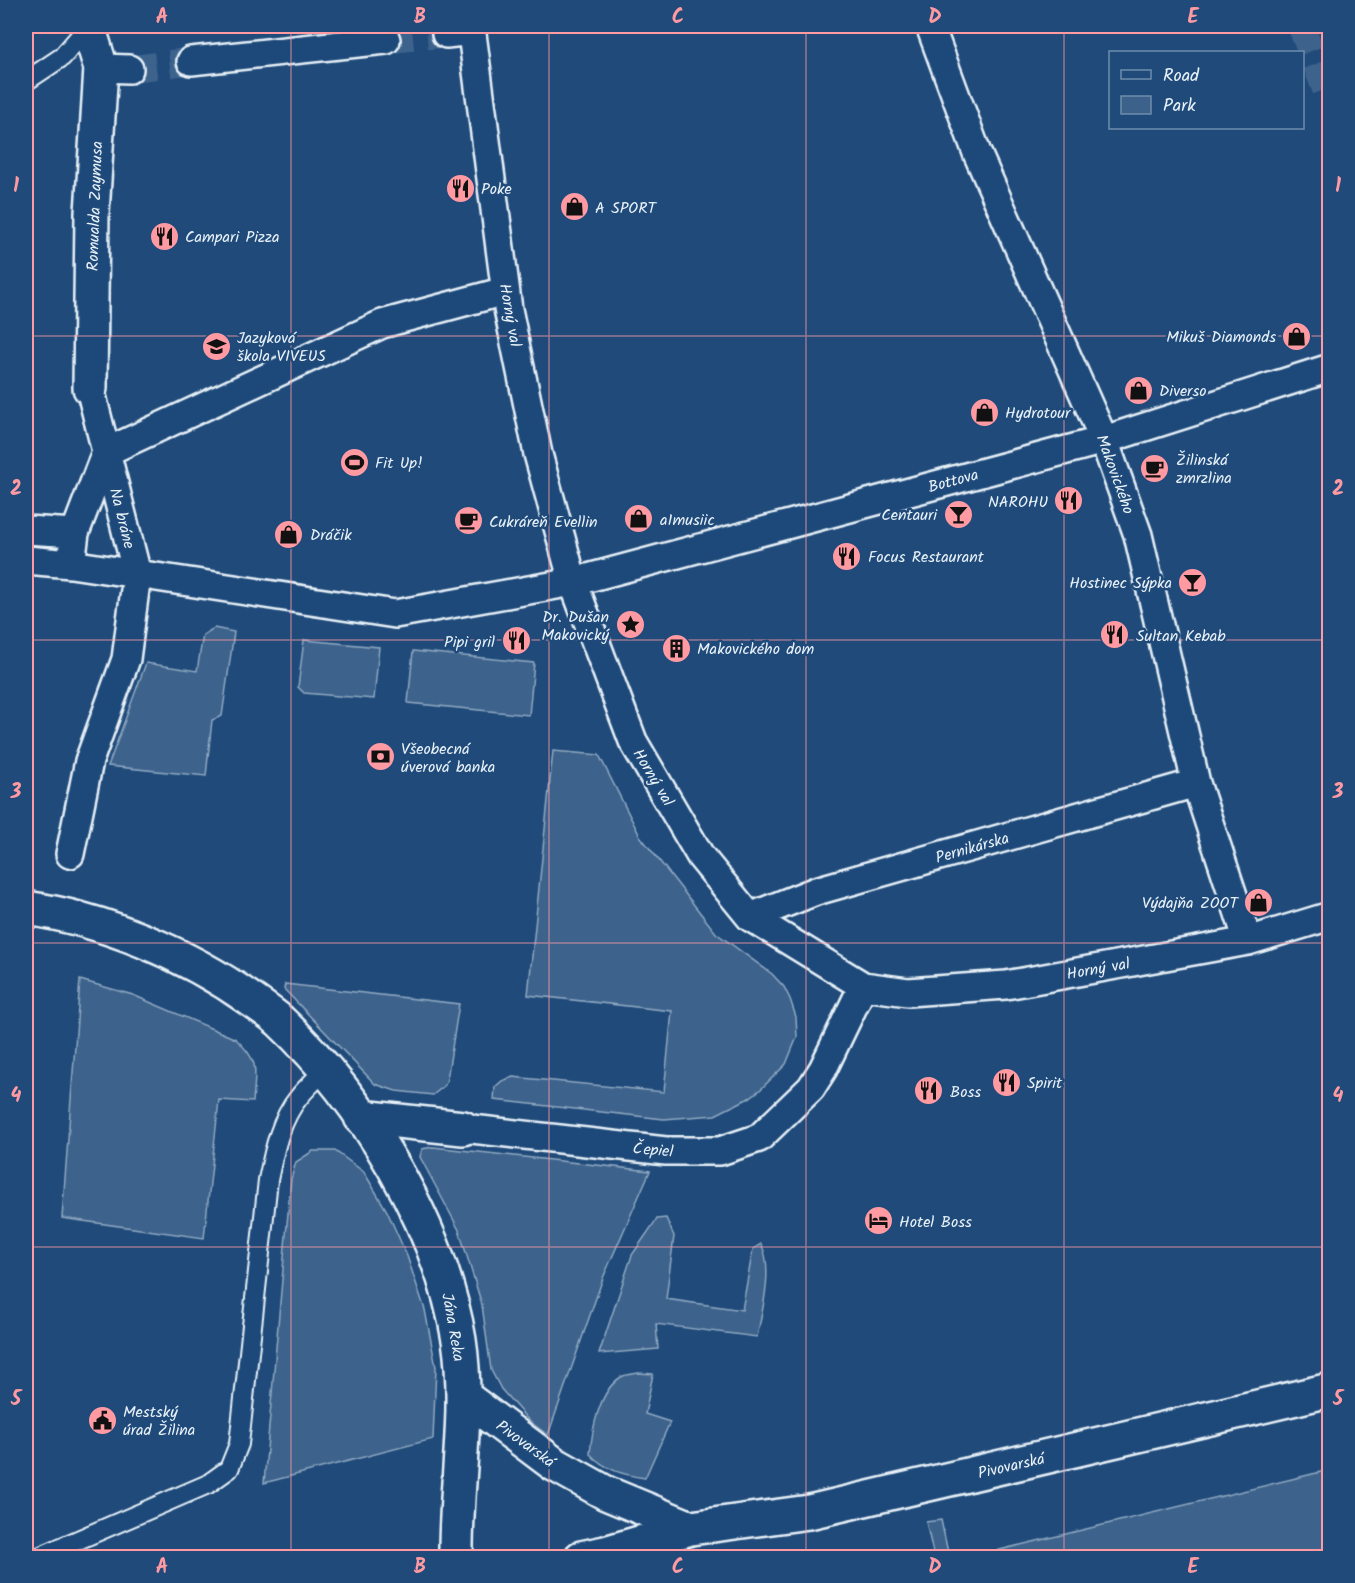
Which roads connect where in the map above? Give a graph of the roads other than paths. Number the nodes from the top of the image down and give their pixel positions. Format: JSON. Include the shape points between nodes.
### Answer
{"nodes":[{"id":1,"x":88,"y":26,"type":"edge"},
{"id":2,"x":930,"y":26,"type":"edge"},
{"id":3,"x":463,"y":30,"type":"edge"},
{"id":4,"x":386,"y":40,"type":"tunnel mouth"},
{"id":5,"x":191,"y":61,"type":"tunnel mouth"},
{"id":6,"x":26,"y":81,"type":"edge"},
{"id":7,"x":506,"y":291,"type":"junction"},
{"id":8,"x":1329,"y":368,"type":"edge"},
{"id":9,"x":90,"y":388,"type":"joint"},
{"id":10,"x":1104,"y":440,"type":"junction"},
{"id":11,"x":106,"y":452,"type":"junction"},
{"id":12,"x":26,"y":530,"type":"edge"},
{"id":13,"x":75,"y":533,"type":"junction"},
{"id":14,"x":26,"y":561,"type":"edge"},
{"id":15,"x":71,"y":564,"type":"junction"},
{"id":16,"x":137,"y":574,"type":"junction"},
{"id":17,"x":573,"y":582,"type":"junction"},
{"id":18,"x":1196,"y":783,"type":"junction"},
{"id":19,"x":70,"y":854,"type":"dead end"},
{"id":20,"x":26,"y":908,"type":"edge"},
{"id":21,"x":1329,"y":916,"type":"edge"},
{"id":22,"x":750,"y":917,"type":"junction"},
{"id":23,"x":1248,"y":941,"type":"junction"},
{"id":24,"x":863,"y":986,"type":"junction"},
{"id":25,"x":326,"y":1069,"type":"junction"},
{"id":26,"x":361,"y":1117,"type":"junction"},
{"id":27,"x":463,"y":1128,"type":"joint"},
{"id":28,"x":1329,"y":1390,"type":"edge"},
{"id":29,"x":463,"y":1396,"type":"junction"},
{"id":30,"x":691,"y":1528,"type":"junction"},
{"id":31,"x":36,"y":1557,"type":"edge"},
{"id":32,"x":456,"y":1557,"type":"edge"},
{"id":33,"x":581,"y":1557,"type":"edge"}],
"edges":[{"from":1,"to":6,"type":"lane","via":[[62,57]]},
{"from":1,"to":9,"type":"street","name":"Romualda Zaymusa","via":[[115,68],[92,213]]},
{"from":2,"to":10,"type":"street","name":"Makovického","via":[[977,153]]},
{"from":3,"to":7,"type":"street","name":"Horný val"},
{"from":4,"to":5,"type":"street"},
{"from":7,"to":11,"type":"street","via":[[382,324]]},
{"from":7,"to":17,"type":"street","name":"Horný val","via":[[538,454]]},
{"from":8,"to":10,"type":"street","name":"Bottova"},
{"from":9,"to":11,"type":"street","name":"Na bráne"},
{"from":10,"to":17,"type":"street","name":"Bottova"},
{"from":10,"to":18,"type":"street","name":"Makovického","via":[[1138,535]]},
{"from":11,"to":13,"type":"street"},
{"from":11,"to":16,"type":"street","name":"Na bráne"},
{"from":12,"to":13,"type":"street"},
{"from":13,"to":15,"type":"street"},
{"from":14,"to":15,"type":"street"},
{"from":15,"to":16,"type":"street"},
{"from":16,"to":17,"type":"street","via":[[395,614]]},
{"from":16,"to":19,"type":"street","via":[[126,659],[89,761]]},
{"from":17,"to":22,"type":"street","name":"Horný val","via":[[633,741],[701,856]]},
{"from":18,"to":22,"type":"street","name":"Pernikárska","via":[[816,891]]},
{"from":18,"to":23,"type":"street","name":"Makovického"},
{"from":20,"to":25,"type":"street","name":"Jána Reka","via":[[64,915],[173,954],[227,983],[279,1019]]},
{"from":21,"to":23,"type":"street","name":"Horný val"},
{"from":22,"to":24,"type":"street","name":"Horný val"},
{"from":23,"to":24,"type":"street","name":"Horný val","via":[[1006,985],[908,992]]},
{"from":24,"to":27,"type":"street","name":"Čepiel","via":[[811,1088],[759,1138],[720,1151],[666,1151]]},
{"from":25,"to":26,"type":"street","name":"Jána Reka"},
{"from":25,"to":31,"type":"lane","via":[[298,1098],[275,1146],[239,1444],[230,1469],[198,1489]]},
{"from":26,"to":27,"type":"street","name":"Čepiel"},
{"from":26,"to":29,"type":"street","name":"Jána Reka","via":[[401,1179],[445,1281],[459,1341]]},
{"from":28,"to":30,"type":"street","name":"Pivovarská","via":[[809,1512]]},
{"from":29,"to":30,"type":"street","name":"Pivovarská","via":[[554,1464],[606,1493]]},
{"from":29,"to":32,"type":"street","name":"Jána Reka"},
{"from":30,"to":33,"type":"street","name":"Pivovarská"}]}
